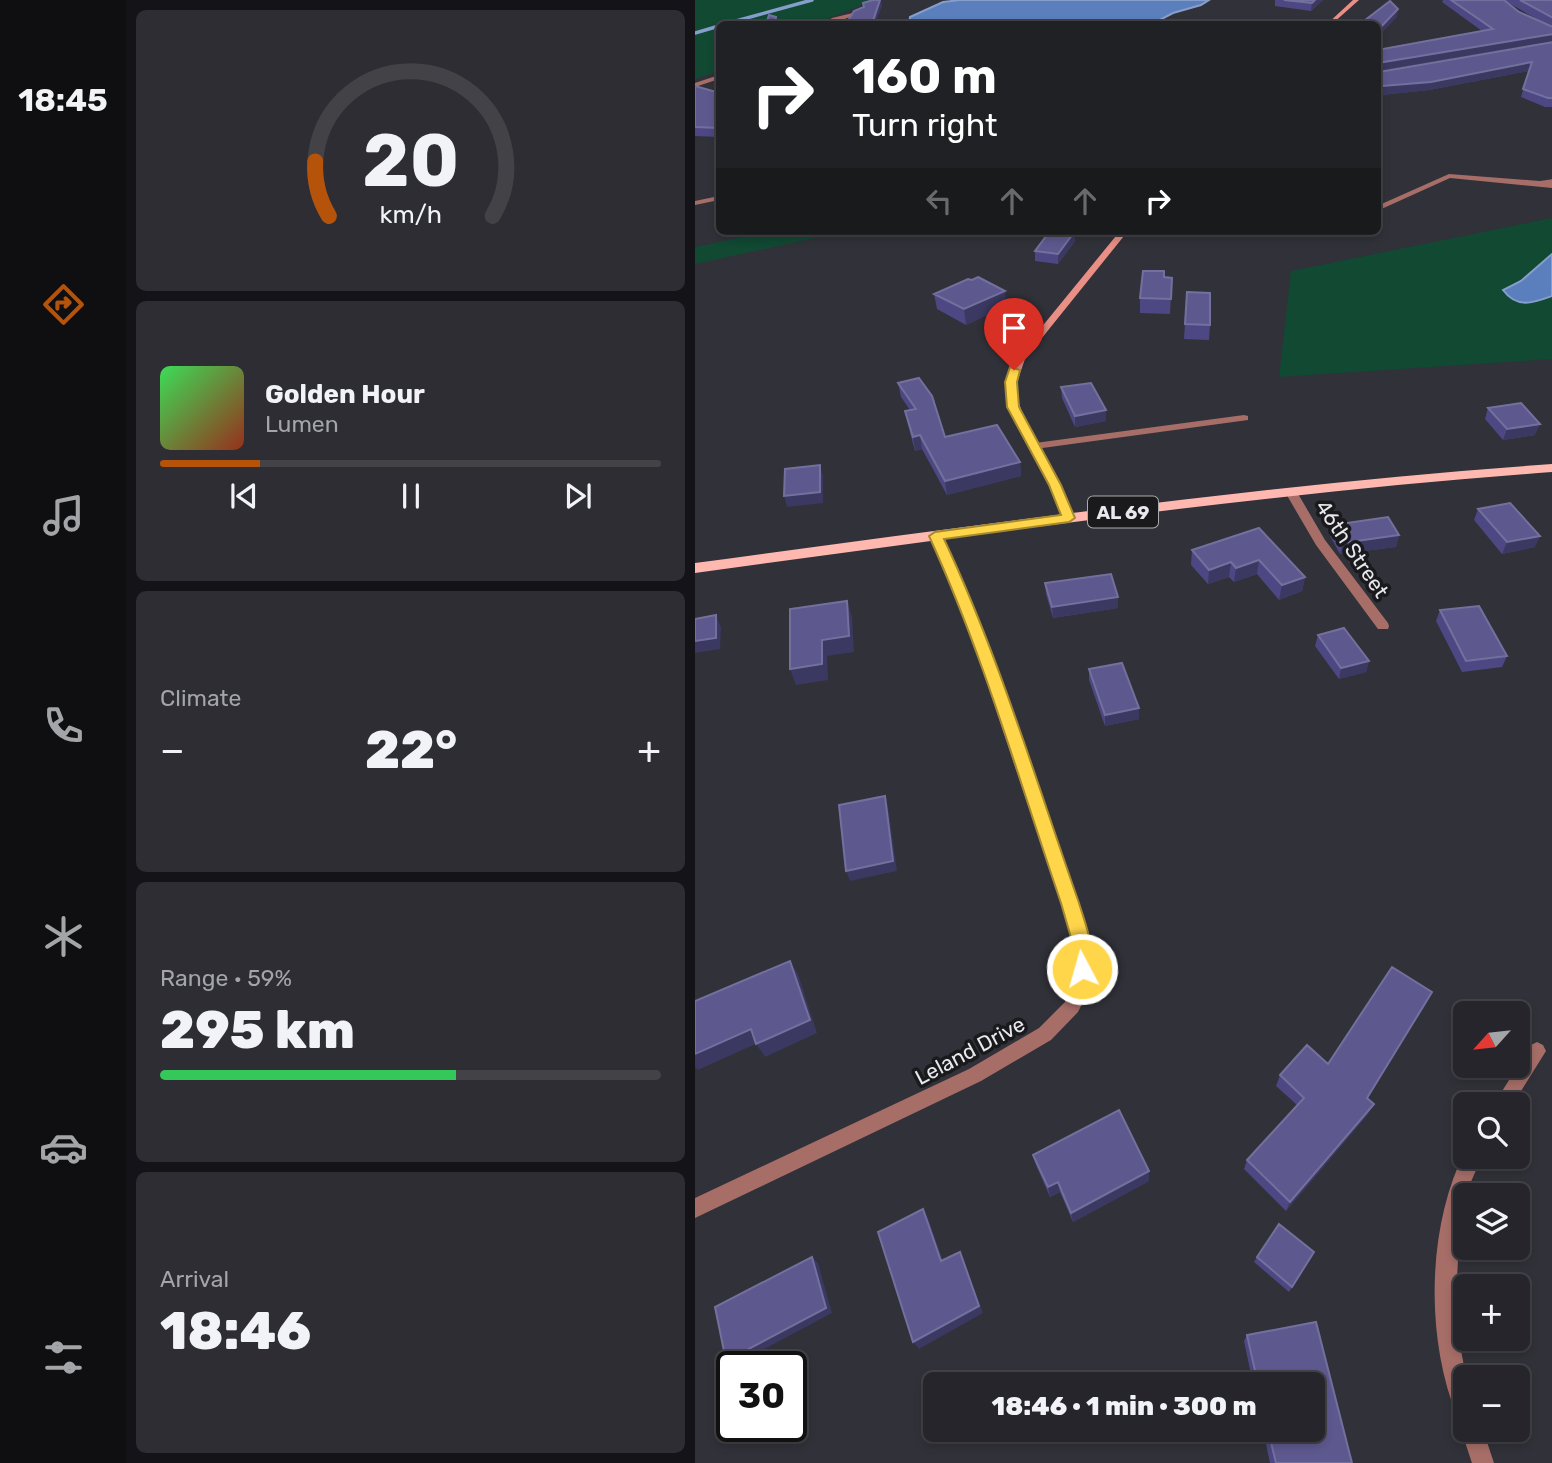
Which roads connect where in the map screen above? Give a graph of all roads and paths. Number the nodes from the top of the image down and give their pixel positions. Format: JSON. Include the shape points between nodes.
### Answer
{"nodes":[{"id":1,"x":1357,"y":0,"type":"edge"},
{"id":2,"x":861,"y":12,"type":"edge"},
{"id":3,"x":831,"y":21,"type":"edge"},
{"id":4,"x":1332,"y":21,"type":"edge"},
{"id":5,"x":716,"y":78,"type":"edge"},
{"id":6,"x":695,"y":85,"type":"edge"},
{"id":7,"x":1552,"y":181,"type":"edge"},
{"id":8,"x":1540,"y":183,"type":"junction"},
{"id":9,"x":1552,"y":186,"type":"edge"},
{"id":10,"x":716,"y":199,"type":"edge"},
{"id":11,"x":695,"y":203,"type":"edge"},
{"id":12,"x":1381,"y":207,"type":"edge"},
{"id":13,"x":1121,"y":235,"type":"edge"},
{"id":14,"x":1244,"y":418,"type":"dead end"},
{"id":15,"x":1035,"y":446,"type":"junction"},
{"id":16,"x":1552,"y":468,"type":"edge"},
{"id":17,"x":1291,"y":492,"type":"junction"},
{"id":18,"x":1069,"y":518,"type":"junction"},
{"id":19,"x":935,"y":536,"type":"junction"},
{"id":20,"x":695,"y":568,"type":"edge"},
{"id":21,"x":1383,"y":626,"type":"dead end"},
{"id":22,"x":1537,"y":1051,"type":"dead end"},
{"id":23,"x":1511,"y":1092,"type":"edge"},
{"id":24,"x":1466,"y":1169,"type":"edge"},
{"id":25,"x":695,"y":1208,"type":"edge"},
{"id":26,"x":1453,"y":1372,"type":"edge"},
{"id":27,"x":1476,"y":1442,"type":"edge"},
{"id":28,"x":1483,"y":1463,"type":"edge"}],
"edges":[{"from":1,"to":4,"type":"main road"},
{"from":2,"to":3,"type":"lane"},
{"from":5,"to":6,"type":"street"},
{"from":7,"to":8,"type":"street"},
{"from":8,"to":9,"type":"street"},
{"from":8,"to":12,"type":"street","via":[[1449,176]]},
{"from":10,"to":11,"type":"street"},
{"from":13,"to":15,"type":"main road","via":[[1014,370],[1013,407]]},
{"from":14,"to":15,"type":"street"},
{"from":15,"to":18,"type":"main road"},
{"from":16,"to":17,"type":"main road","number":"AL 69"},
{"from":17,"to":18,"type":"main road","number":"AL 69"},
{"from":17,"to":21,"type":"street","name":"46th Street","via":[[1320,542]]},
{"from":18,"to":19,"type":"main road","number":"AL 69"},
{"from":19,"to":20,"type":"main road","number":"AL 69"},
{"from":19,"to":25,"type":"street","name":"Leland Drive","via":[[979,641],[1076,924],[1082,969],[1072,1006],[1045,1034],[975,1075]]},
{"from":22,"to":23,"type":"street"},
{"from":24,"to":26,"type":"street","via":[[1450,1221],[1444,1318]]},
{"from":27,"to":28,"type":"street"}]}
